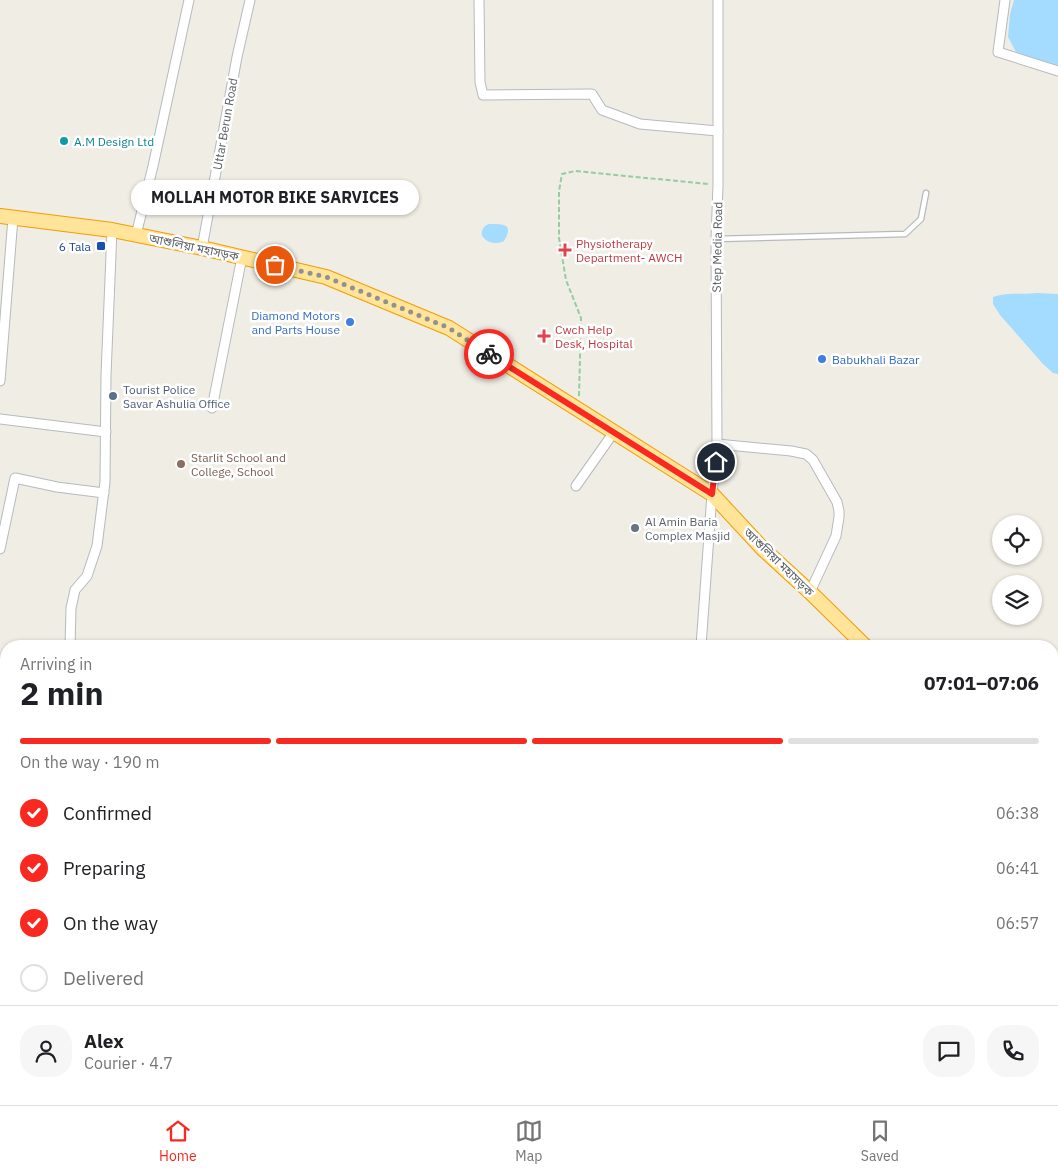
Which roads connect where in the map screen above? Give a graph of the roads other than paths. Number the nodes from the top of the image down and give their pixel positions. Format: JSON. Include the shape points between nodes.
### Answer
{"nodes":[{"id":1,"x":189,"y":0,"type":"edge"},
{"id":2,"x":250,"y":0,"type":"edge"},
{"id":3,"x":479,"y":0,"type":"edge"},
{"id":4,"x":718,"y":0,"type":"edge"},
{"id":5,"x":1005,"y":0,"type":"edge"},
{"id":6,"x":1058,"y":71,"type":"edge"},
{"id":7,"x":718,"y":131,"type":"junction"},
{"id":8,"x":926,"y":193,"type":"dead end"},
{"id":9,"x":6,"y":217,"type":"edge"},
{"id":10,"x":112,"y":230,"type":"junction"},
{"id":11,"x":136,"y":235,"type":"junction"},
{"id":12,"x":716,"y":239,"type":"junction"},
{"id":13,"x":202,"y":248,"type":"junction"},
{"id":14,"x":242,"y":257,"type":"junction"},
{"id":15,"x":0,"y":381,"type":"edge"},
{"id":16,"x":212,"y":408,"type":"dead end"},
{"id":17,"x":0,"y":419,"type":"edge"},
{"id":18,"x":106,"y":432,"type":"junction"},
{"id":19,"x":614,"y":432,"type":"junction"},
{"id":20,"x":717,"y":444,"type":"junction"},
{"id":21,"x":576,"y":486,"type":"dead end"},
{"id":22,"x":104,"y":493,"type":"junction"},
{"id":23,"x":712,"y":494,"type":"junction"},
{"id":24,"x":0,"y":549,"type":"edge"},
{"id":25,"x":810,"y":592,"type":"junction"},
{"id":26,"x":70,"y":640,"type":"edge"},
{"id":27,"x":702,"y":640,"type":"edge"},
{"id":28,"x":859,"y":640,"type":"edge"}],
"edges":[{"from":1,"to":11,"type":"street"},
{"from":2,"to":13,"type":"street","name":"Uttar Berun Road","via":[[236,57]]},
{"from":3,"to":7,"type":"street","via":[[483,95],[592,94],[602,110],[640,124]]},
{"from":4,"to":7,"type":"street","name":"Step Media Road"},
{"from":5,"to":6,"type":"street","via":[[998,52]]},
{"from":7,"to":12,"type":"street","name":"Step Media Road"},
{"from":8,"to":12,"type":"lane","via":[[921,219],[905,234]]},
{"from":9,"to":10,"type":"highway","name":"আশুলিয়া মহাসড়ক"},
{"from":9,"to":15,"type":"street"},
{"from":10,"to":11,"type":"highway","name":"আশুলিয়া মহাসড়ক"},
{"from":10,"to":18,"type":"street"},
{"from":11,"to":13,"type":"highway","name":"আশুলিয়া মহাসড়ক"},
{"from":12,"to":20,"type":"street","name":"Step Media Road"},
{"from":13,"to":14,"type":"highway","name":"আশুলিয়া মহাসড়ক"},
{"from":14,"to":16,"type":"street"},
{"from":14,"to":19,"type":"highway","name":"আশুলিয়া মহাসড়ক","via":[[326,277],[449,328]]},
{"from":17,"to":18,"type":"street"},
{"from":18,"to":22,"type":"street"},
{"from":19,"to":21,"type":"street"},
{"from":19,"to":23,"type":"highway","name":"আশুলিয়া মহাসড়ক"},
{"from":20,"to":23,"type":"street","name":"Step Media Road"},
{"from":20,"to":25,"type":"street","via":[[791,451],[806,454],[813,460],[837,502],[839,517],[836,536]]},
{"from":22,"to":24,"type":"street","via":[[15,478]]},
{"from":22,"to":26,"type":"street","via":[[97,546],[87,576],[75,590]]},
{"from":23,"to":25,"type":"highway","name":"আশুলিয়া মহাসড়ক","via":[[763,549]]},
{"from":23,"to":27,"type":"street","name":"Step Media Road"},
{"from":25,"to":28,"type":"highway","name":"আশুলিয়া মহাসড়ক"}]}
